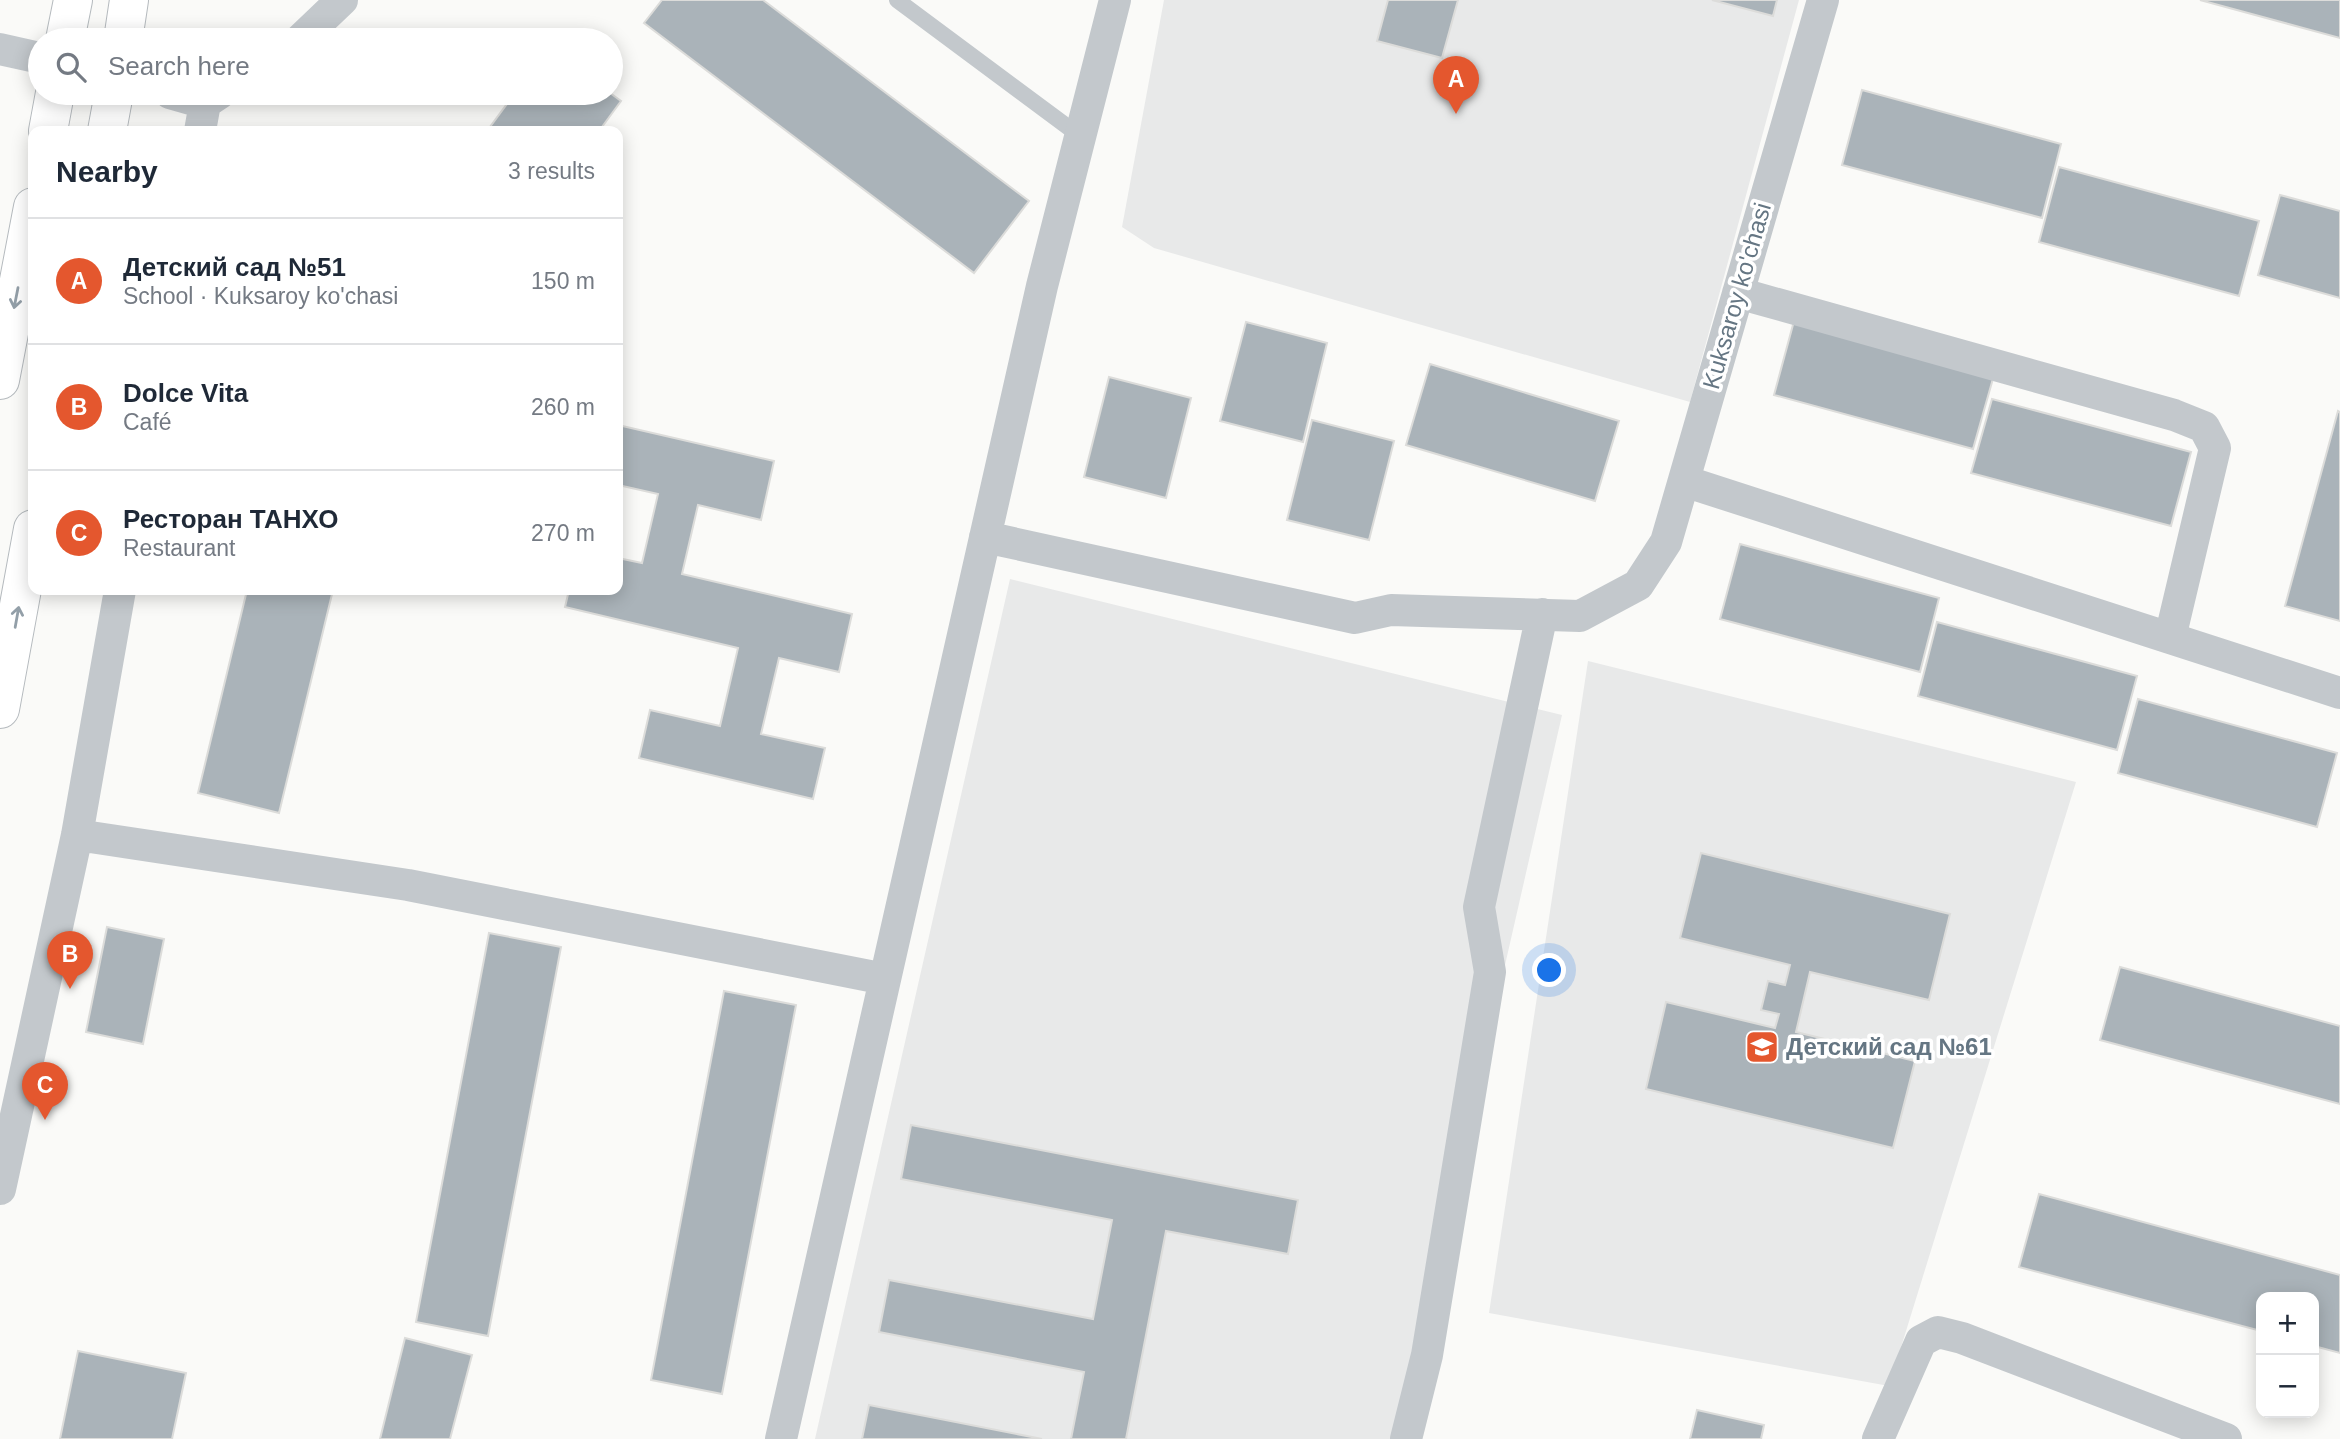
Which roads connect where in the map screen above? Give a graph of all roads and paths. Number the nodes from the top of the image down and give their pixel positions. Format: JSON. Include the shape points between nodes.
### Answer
{"nodes":[{"id":1,"x":73,"y":0,"type":"edge"},
{"id":2,"x":129,"y":0,"type":"edge"},
{"id":3,"x":342,"y":0,"type":"edge"},
{"id":4,"x":897,"y":0,"type":"edge"},
{"id":5,"x":1115,"y":0,"type":"edge"},
{"id":6,"x":1823,"y":0,"type":"edge"},
{"id":7,"x":67,"y":28,"type":"edge"},
{"id":8,"x":125,"y":28,"type":"edge"},
{"id":9,"x":313,"y":28,"type":"edge"},
{"id":10,"x":0,"y":49,"type":"edge"},
{"id":11,"x":28,"y":55,"type":"edge"},
{"id":12,"x":53,"y":105,"type":"edge"},
{"id":13,"x":112,"y":105,"type":"edge"},
{"id":14,"x":49,"y":126,"type":"edge"},
{"id":15,"x":108,"y":126,"type":"edge"},
{"id":16,"x":1080,"y":136,"type":"junction"},
{"id":17,"x":28,"y":233,"type":"edge"},
{"id":18,"x":1738,"y":293,"type":"junction"},
{"id":19,"x":0,"y":380,"type":"edge"},
{"id":20,"x":1684,"y":481,"type":"junction"},
{"id":21,"x":985,"y":537,"type":"junction"},
{"id":22,"x":28,"y":556,"type":"edge"},
{"id":23,"x":119,"y":595,"type":"edge"},
{"id":24,"x":1542,"y":614,"type":"junction"},
{"id":25,"x":2171,"y":638,"type":"junction"},
{"id":26,"x":2340,"y":693,"type":"edge"},
{"id":27,"x":0,"y":709,"type":"edge"},
{"id":28,"x":77,"y":835,"type":"junction"},
{"id":29,"x":885,"y":979,"type":"junction"},
{"id":30,"x":0,"y":1189,"type":"edge"},
{"id":31,"x":780,"y":1439,"type":"edge"},
{"id":32,"x":1406,"y":1439,"type":"edge"},
{"id":33,"x":1878,"y":1439,"type":"edge"},
{"id":34,"x":2226,"y":1439,"type":"edge"}],
"edges":[{"from":1,"to":7,"type":"main road"},
{"from":2,"to":8,"type":"main road"},
{"from":3,"to":9,"type":"street"},
{"from":4,"to":16,"type":"lane"},
{"from":5,"to":16,"type":"street"},
{"from":6,"to":18,"type":"street","name":"Kuksaroy ko'chasi"},
{"from":10,"to":11,"type":"street"},
{"from":12,"to":14,"type":"main road"},
{"from":13,"to":15,"type":"main road"},
{"from":16,"to":21,"type":"street"},
{"from":17,"to":19,"type":"main road","one_way":true},
{"from":18,"to":20,"type":"street","name":"Kuksaroy ko'chasi"},
{"from":18,"to":25,"type":"street","via":[[2174,415],[2203,427],[2215,448]]},
{"from":20,"to":24,"type":"street","name":"Kuksaroy ko'chasi","via":[[1666,542],[1638,585],[1580,615]]},
{"from":20,"to":25,"type":"street"},
{"from":21,"to":24,"type":"street","via":[[1355,618],[1391,610]]},
{"from":21,"to":29,"type":"street"},
{"from":27,"to":22,"type":"main road","one_way":true},
{"from":23,"to":28,"type":"street"},
{"from":24,"to":32,"type":"street","via":[[1479,907],[1490,972],[1427,1356]]},
{"from":25,"to":26,"type":"street"},
{"from":28,"to":29,"type":"street","via":[[408,885]]},
{"from":28,"to":30,"type":"street"},
{"from":29,"to":31,"type":"street"},
{"from":33,"to":34,"type":"street","via":[[1921,1341],[1938,1332]]}]}
